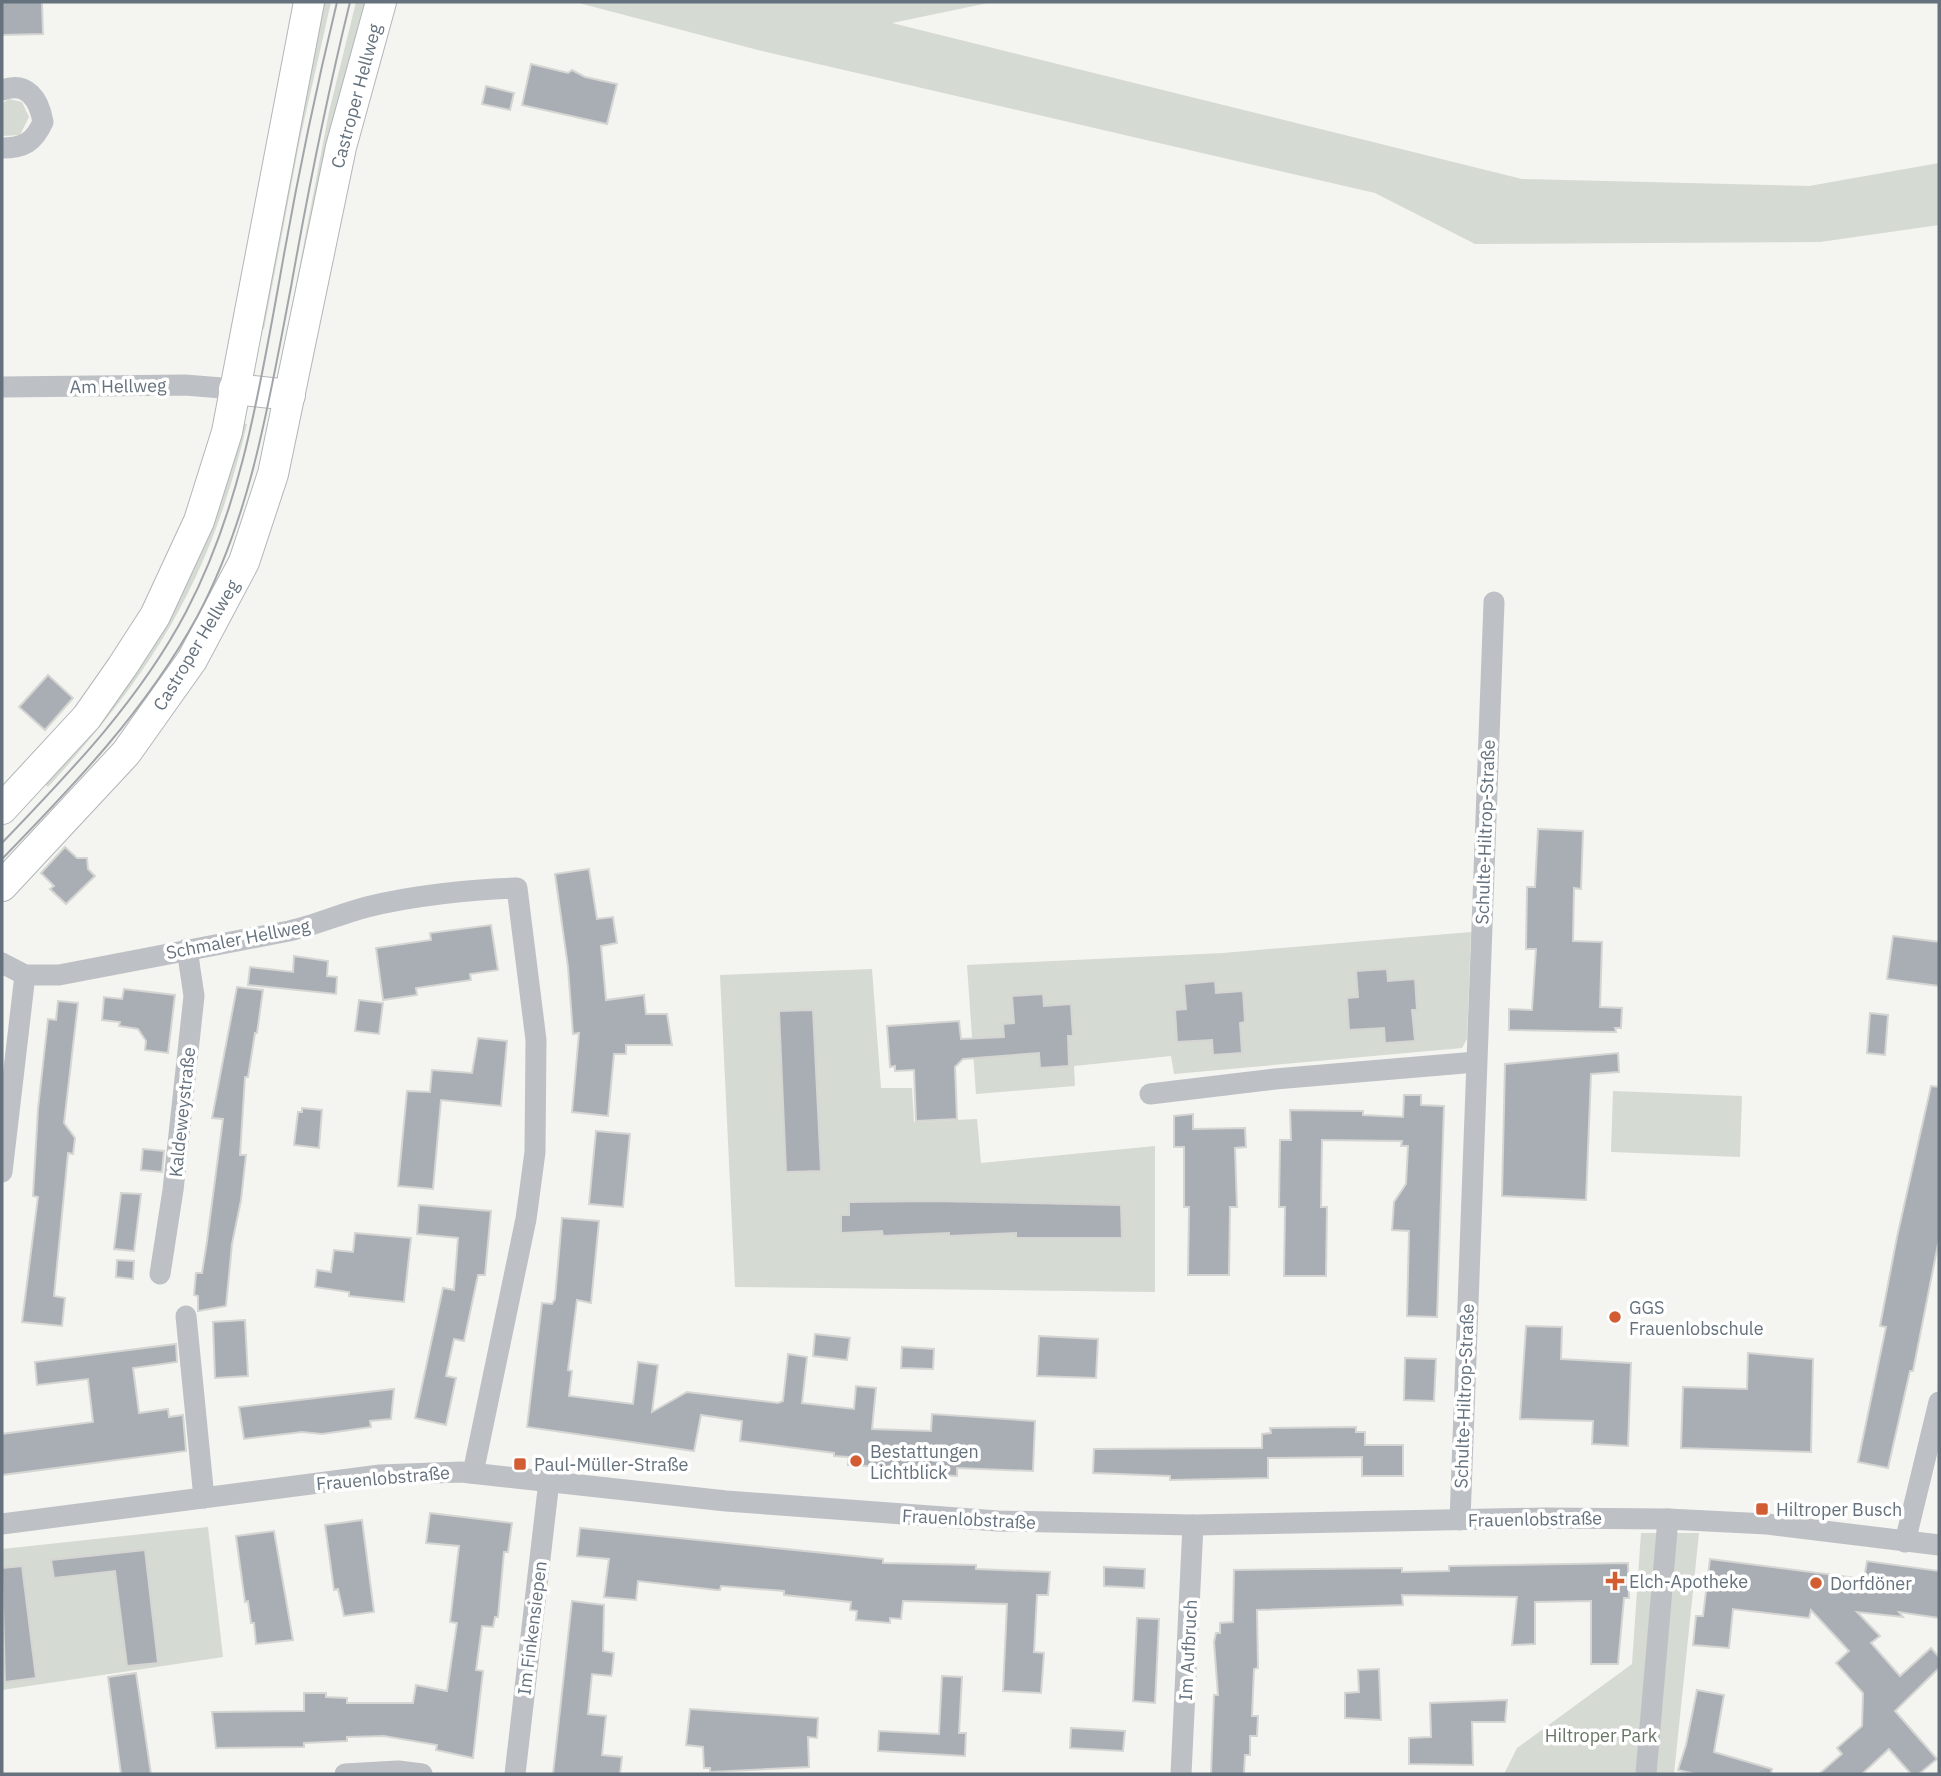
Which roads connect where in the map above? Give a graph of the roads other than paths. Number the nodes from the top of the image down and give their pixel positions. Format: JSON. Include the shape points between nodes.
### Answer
{"nodes":[{"id":1,"x":309,"y":2,"type":"edge"},
{"id":2,"x":381,"y":2,"type":"edge"},
{"id":3,"x":2,"y":90,"type":"edge"},
{"id":4,"x":2,"y":148,"type":"edge"},
{"id":5,"x":2,"y":387,"type":"edge"},
{"id":6,"x":234,"y":389,"type":"junction"},
{"id":7,"x":290,"y":395,"type":"junction"},
{"id":8,"x":1494,"y":602,"type":"dead end"},
{"id":9,"x":2,"y":809,"type":"edge"},
{"id":10,"x":2,"y":886,"type":"edge"},
{"id":11,"x":187,"y":949,"type":"junction"},
{"id":12,"x":2,"y":963,"type":"edge"},
{"id":13,"x":24,"y":975,"type":"junction"},
{"id":14,"x":1476,"y":1062,"type":"junction"},
{"id":15,"x":1150,"y":1094,"type":"dead end"},
{"id":16,"x":2,"y":1172,"type":"edge"},
{"id":17,"x":160,"y":1274,"type":"dead end"},
{"id":18,"x":186,"y":1316,"type":"dead end"},
{"id":19,"x":1939,"y":1402,"type":"edge"},
{"id":20,"x":473,"y":1473,"type":"junction"},
{"id":21,"x":548,"y":1481,"type":"junction"},
{"id":22,"x":204,"y":1498,"type":"junction"},
{"id":23,"x":1668,"y":1519,"type":"junction"},
{"id":24,"x":1460,"y":1520,"type":"junction"},
{"id":25,"x":2,"y":1524,"type":"edge"},
{"id":26,"x":1193,"y":1525,"type":"junction"},
{"id":27,"x":1905,"y":1542,"type":"junction"},
{"id":28,"x":1939,"y":1545,"type":"edge"},
{"id":29,"x":345,"y":1774,"type":"edge"},
{"id":30,"x":422,"y":1774,"type":"edge"},
{"id":31,"x":515,"y":1774,"type":"edge"},
{"id":32,"x":1181,"y":1774,"type":"edge"},
{"id":33,"x":1646,"y":1774,"type":"edge"}],
"edges":[{"from":1,"to":6,"type":"main road"},
{"from":2,"to":7,"type":"main road","name":"Castroper Hellweg","via":[[341,147]]},
{"from":3,"to":4,"type":"street","via":[[28,90],[37,99],[43,122],[26,145]]},
{"from":5,"to":6,"type":"street","name":"Am Hellweg","via":[[185,385]]},
{"from":6,"to":7,"type":"main road"},
{"from":6,"to":9,"type":"main road","via":[[215,477],[183,561],[155,616],[87,717]]},
{"from":7,"to":10,"type":"main road","name":"Castroper Hellweg","via":[[262,512],[244,562],[192,660],[126,753]]},
{"from":8,"to":14,"type":"street","name":"Schulte-Hiltrop-Straße"},
{"from":11,"to":13,"type":"street","name":"Schmaler Hellweg","via":[[59,975]]},
{"from":11,"to":17,"type":"street","name":"Kaldeweystraße","via":[[194,996]]},
{"from":11,"to":20,"type":"street","name":"Schmaler Hellweg","via":[[326,923],[370,906],[517,888],[536,1040],[536,1152]]},
{"from":12,"to":13,"type":"street","name":"Schmaler Hellweg"},
{"from":13,"to":16,"type":"street"},
{"from":14,"to":15,"type":"street"},
{"from":14,"to":24,"type":"street","name":"Schulte-Hiltrop-Straße"},
{"from":18,"to":22,"type":"street"},
{"from":19,"to":27,"type":"street"},
{"from":20,"to":21,"type":"street","name":"Frauenlobstraße"},
{"from":20,"to":22,"type":"street","name":"Frauenlobstraße","via":[[380,1475]]},
{"from":21,"to":26,"type":"street","name":"Frauenlobstraße","via":[[871,1514]]},
{"from":21,"to":31,"type":"street","name":"Im Finkensiepen"},
{"from":22,"to":25,"type":"street","name":"Frauenlobstraße"},
{"from":23,"to":24,"type":"street","name":"Frauenlobstraße"},
{"from":23,"to":27,"type":"street","name":"Frauenlobstraße","via":[[1767,1524]]},
{"from":23,"to":33,"type":"street"},
{"from":24,"to":26,"type":"street","name":"Frauenlobstraße"},
{"from":26,"to":32,"type":"street","name":"Im Aufbruch"},
{"from":27,"to":28,"type":"street","name":"Frauenlobstraße"},
{"from":29,"to":30,"type":"street"}]}
